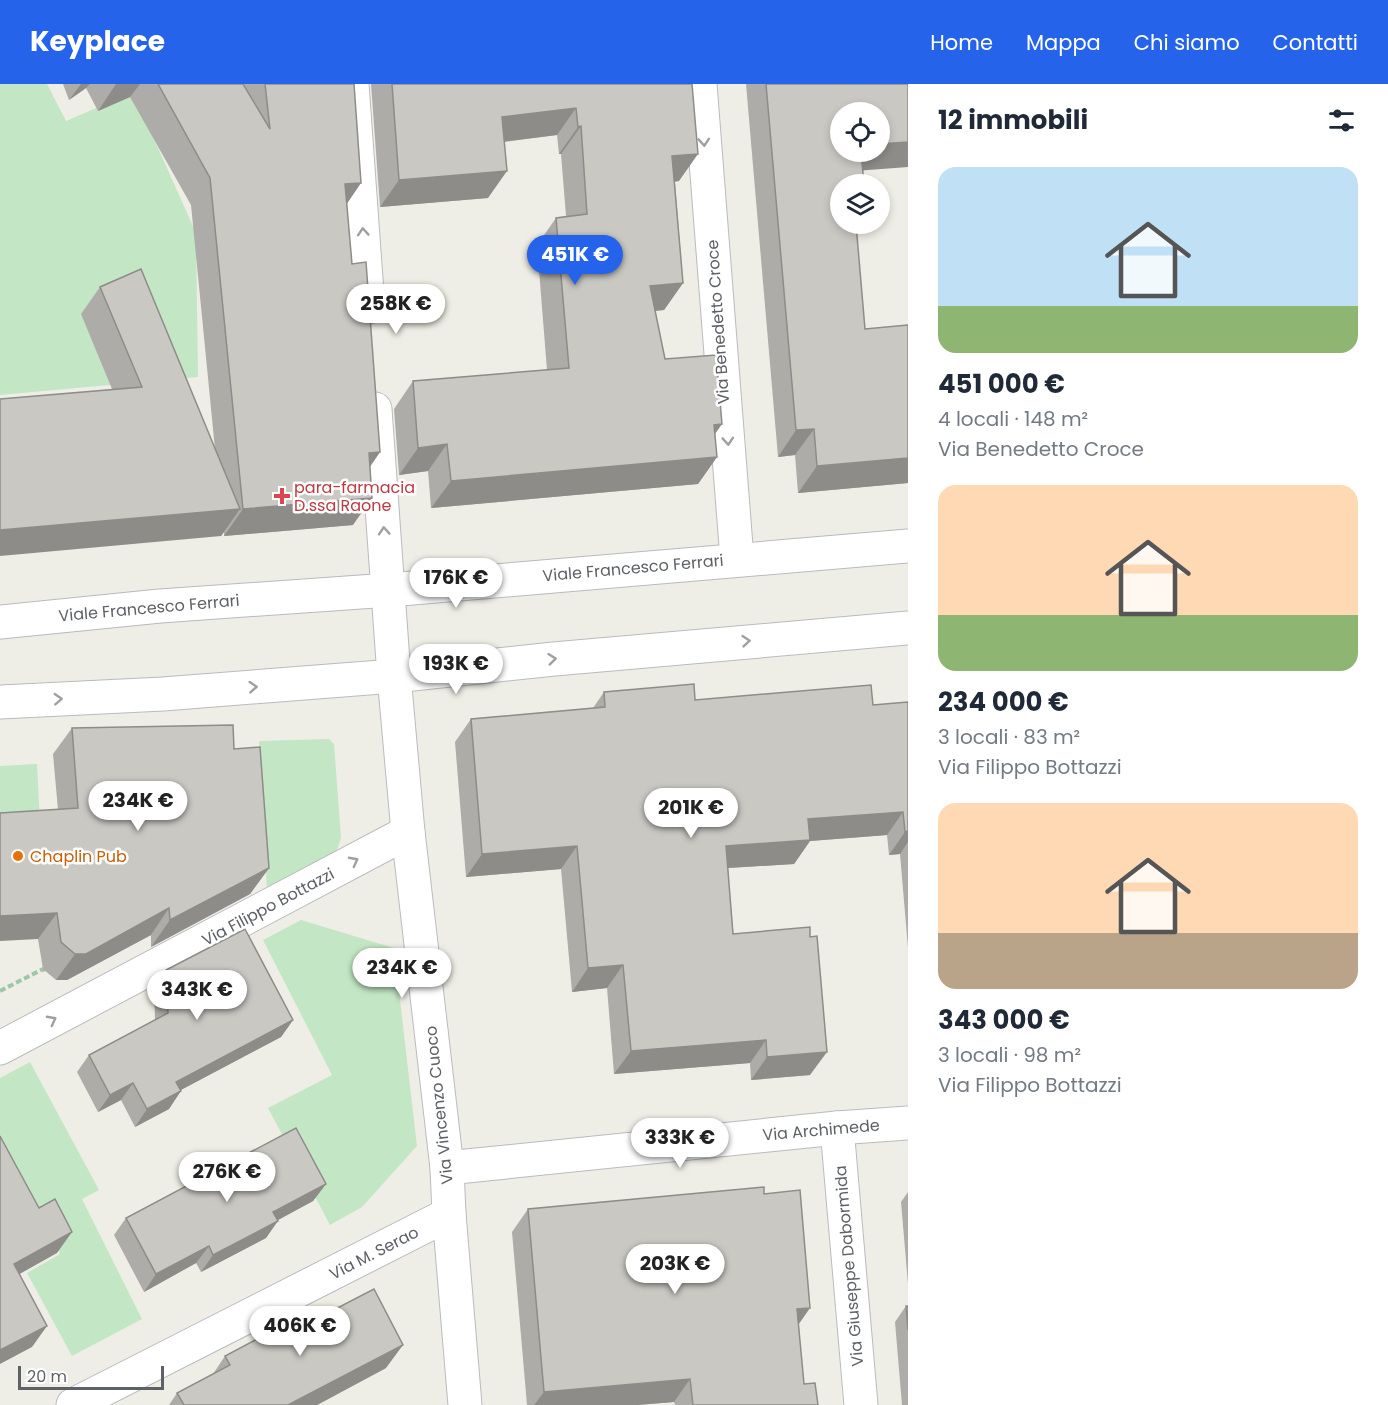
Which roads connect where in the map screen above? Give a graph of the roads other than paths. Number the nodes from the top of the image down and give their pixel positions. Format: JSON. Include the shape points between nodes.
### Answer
{"nodes":[{"id":1,"x":352,"y":84,"type":"edge"},
{"id":2,"x":700,"y":84,"type":"edge"},
{"id":3,"x":370,"y":331,"type":"edge"},
{"id":4,"x":373,"y":378,"type":"edge"},
{"id":5,"x":908,"y":546,"type":"edge"},
{"id":6,"x":737,"y":559,"type":"junction"},
{"id":7,"x":388,"y":590,"type":"junction"},
{"id":8,"x":0,"y":622,"type":"edge"},
{"id":9,"x":908,"y":628,"type":"edge"},
{"id":10,"x":394,"y":676,"type":"junction"},
{"id":11,"x":0,"y":702,"type":"edge"},
{"id":12,"x":408,"y":832,"type":"junction"},
{"id":13,"x":0,"y":1048,"type":"edge"},
{"id":14,"x":908,"y":1123,"type":"edge"},
{"id":15,"x":837,"y":1128,"type":"junction"},
{"id":16,"x":447,"y":1168,"type":"junction"},
{"id":17,"x":449,"y":1214,"type":"junction"},
{"id":18,"x":74,"y":1405,"type":"edge"},
{"id":19,"x":465,"y":1405,"type":"edge"},
{"id":20,"x":861,"y":1405,"type":"edge"}],
"edges":[{"from":3,"to":1,"type":"street","one_way":true},
{"from":2,"to":6,"type":"street","name":"Via Benedetto Croce","one_way":true},
{"from":7,"to":4,"type":"street","name":"Via Vincenzo Cuoco","one_way":true},
{"from":5,"to":6,"type":"street","name":"Viale Francesco Ferrari"},
{"from":6,"to":7,"type":"street","name":"Viale Francesco Ferrari"},
{"from":7,"to":8,"type":"street","name":"Viale Francesco Ferrari"},
{"from":7,"to":10,"type":"street","name":"Via Vincenzo Cuoco"},
{"from":10,"to":9,"type":"street","one_way":true,"via":[[554,658]]},
{"from":11,"to":10,"type":"street","one_way":true},
{"from":10,"to":12,"type":"street","name":"Via Vincenzo Cuoco"},
{"from":13,"to":12,"type":"street","name":"Via Filippo Bottazzi","one_way":true},
{"from":12,"to":16,"type":"street","name":"Via Vincenzo Cuoco"},
{"from":14,"to":15,"type":"street","name":"Via Archimede"},
{"from":15,"to":16,"type":"street","name":"Via Archimede"},
{"from":15,"to":20,"type":"street","name":"Via Giuseppe Dabormida"},
{"from":16,"to":17,"type":"street","name":"Via Vincenzo Cuoco"},
{"from":17,"to":18,"type":"street","name":"Via M. Serao"},
{"from":17,"to":19,"type":"street","name":"Via Vincenzo Cuoco"}]}
